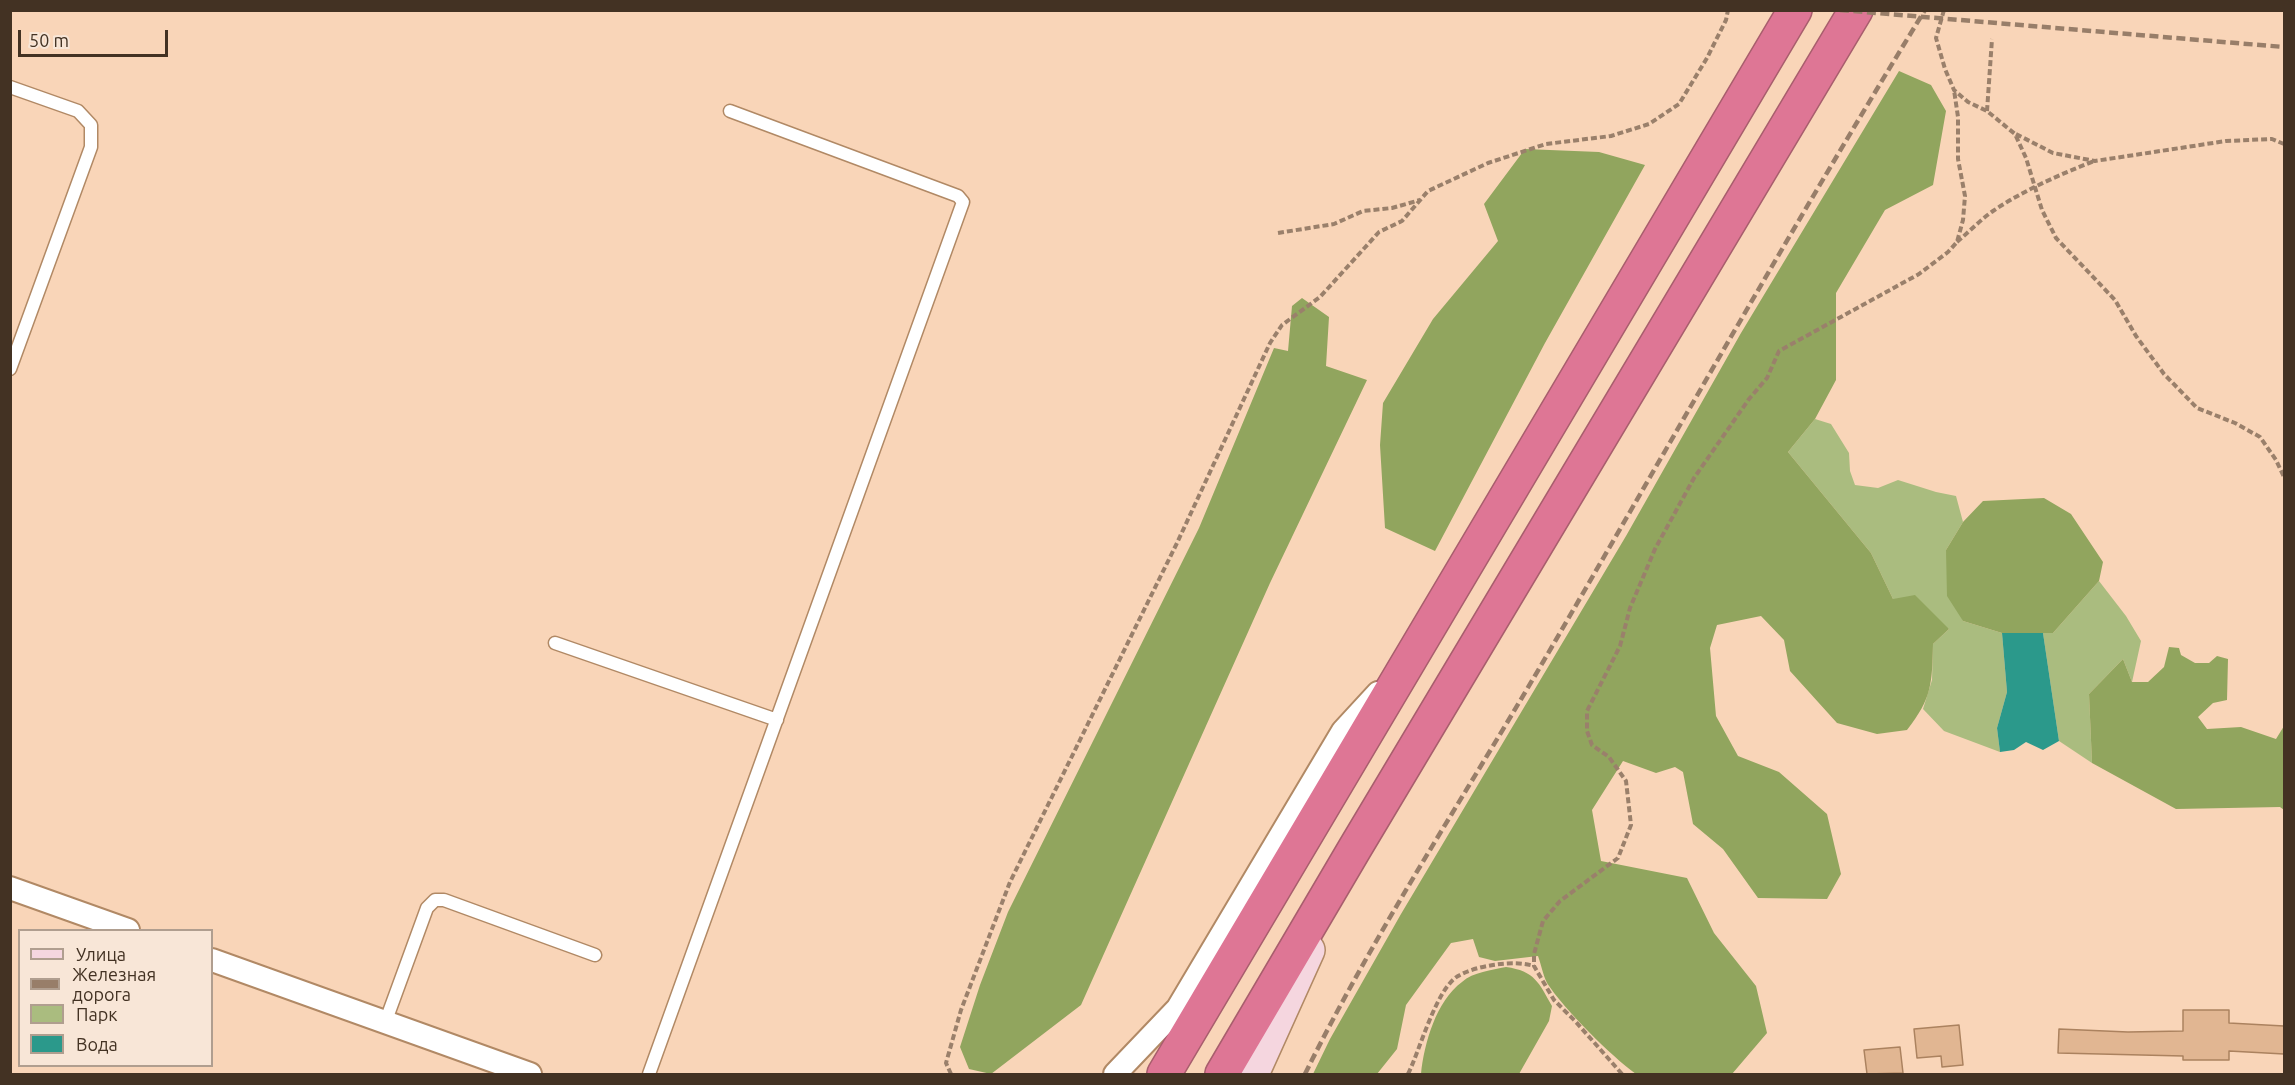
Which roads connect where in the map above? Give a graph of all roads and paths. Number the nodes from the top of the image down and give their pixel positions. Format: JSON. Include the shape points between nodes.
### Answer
{"nodes":[{"id":1,"x":1728,"y":10,"type":"edge"},
{"id":2,"x":1795,"y":10,"type":"edge"},
{"id":3,"x":1856,"y":10,"type":"edge"},
{"id":4,"x":1944,"y":10,"type":"edge"},
{"id":5,"x":1992,"y":39,"type":"dead end"},
{"id":6,"x":10,"y":87,"type":"edge"},
{"id":7,"x":1954,"y":90,"type":"junction"},
{"id":8,"x":730,"y":111,"type":"dead end"},
{"id":9,"x":1988,"y":111,"type":"junction"},
{"id":10,"x":2015,"y":134,"type":"junction"},
{"id":11,"x":2284,"y":144,"type":"edge"},
{"id":12,"x":2095,"y":161,"type":"junction"},
{"id":13,"x":2035,"y":186,"type":"junction"},
{"id":14,"x":1420,"y":200,"type":"junction"},
{"id":15,"x":1278,"y":233,"type":"dead end"},
{"id":16,"x":1957,"y":242,"type":"junction"},
{"id":17,"x":10,"y":369,"type":"edge"},
{"id":18,"x":2284,"y":477,"type":"edge"},
{"id":19,"x":555,"y":643,"type":"dead end"},
{"id":20,"x":1408,"y":662,"type":"junction"},
{"id":21,"x":777,"y":720,"type":"junction"},
{"id":22,"x":1355,"y":848,"type":"junction"},
{"id":23,"x":10,"y":888,"type":"edge"},
{"id":24,"x":125,"y":929,"type":"edge"},
{"id":25,"x":595,"y":955,"type":"dead end"},
{"id":26,"x":213,"y":960,"type":"edge"},
{"id":27,"x":1534,"y":966,"type":"junction"},
{"id":28,"x":385,"y":1023,"type":"junction"},
{"id":29,"x":530,"y":1074,"type":"edge"},
{"id":30,"x":649,"y":1074,"type":"edge"},
{"id":31,"x":951,"y":1074,"type":"edge"},
{"id":32,"x":1115,"y":1074,"type":"edge"},
{"id":33,"x":1164,"y":1074,"type":"edge"},
{"id":34,"x":1222,"y":1074,"type":"edge"},
{"id":35,"x":1252,"y":1074,"type":"edge"},
{"id":36,"x":1408,"y":1074,"type":"edge"},
{"id":37,"x":1622,"y":1074,"type":"edge"}],
"edges":[{"from":1,"to":14,"type":"path","via":[[1707,58],[1679,104],[1649,124],[1611,136],[1546,144],[1488,163],[1428,191]]},
{"from":2,"to":20,"type":"highway"},
{"from":3,"to":22,"type":"highway"},
{"from":4,"to":7,"type":"path","via":[[1936,38]]},
{"from":5,"to":9,"type":"path"},
{"from":6,"to":17,"type":"lane","via":[[78,111],[91,125],[91,147]]},
{"from":7,"to":9,"type":"path"},
{"from":7,"to":16,"type":"path","via":[[1958,159],[1965,196]]},
{"from":8,"to":21,"type":"lane","via":[[958,196],[963,202]]},
{"from":9,"to":10,"type":"path"},
{"from":10,"to":12,"type":"path","via":[[2053,153]]},
{"from":10,"to":13,"type":"path"},
{"from":11,"to":12,"type":"path","via":[[2272,139],[2226,141]]},
{"from":12,"to":13,"type":"path"},
{"from":13,"to":16,"type":"path","via":[[1990,213]]},
{"from":13,"to":18,"type":"path","via":[[2056,238],[2115,300],[2164,374],[2197,408],[2260,437]]},
{"from":14,"to":15,"type":"path","via":[[1363,211],[1334,224]]},
{"from":14,"to":31,"type":"path","via":[[1402,220],[1378,232],[1320,297],[1282,326],[1270,344],[1010,882],[961,1010],[946,1063]]},
{"from":16,"to":27,"type":"path","via":[[1919,274],[1779,351],[1767,378],[1694,477],[1655,549],[1630,608],[1620,646],[1587,711],[1592,745],[1610,757],[1626,781],[1631,825],[1618,858],[1560,901],[1543,921]]},
{"from":19,"to":21,"type":"lane"},
{"from":20,"to":32,"type":"street","via":[[1343,730],[1178,1008]]},
{"from":20,"to":33,"type":"highway"},
{"from":21,"to":30,"type":"lane"},
{"from":22,"to":34,"type":"highway"},
{"from":22,"to":35,"type":"street"},
{"from":23,"to":24,"type":"street"},
{"from":25,"to":28,"type":"lane","via":[[435,900],[427,908]]},
{"from":26,"to":28,"type":"street"},
{"from":27,"to":36,"type":"path","via":[[1483,966],[1456,977],[1439,998]]},
{"from":27,"to":37,"type":"path","via":[[1554,1000]]},
{"from":28,"to":29,"type":"street"}]}
